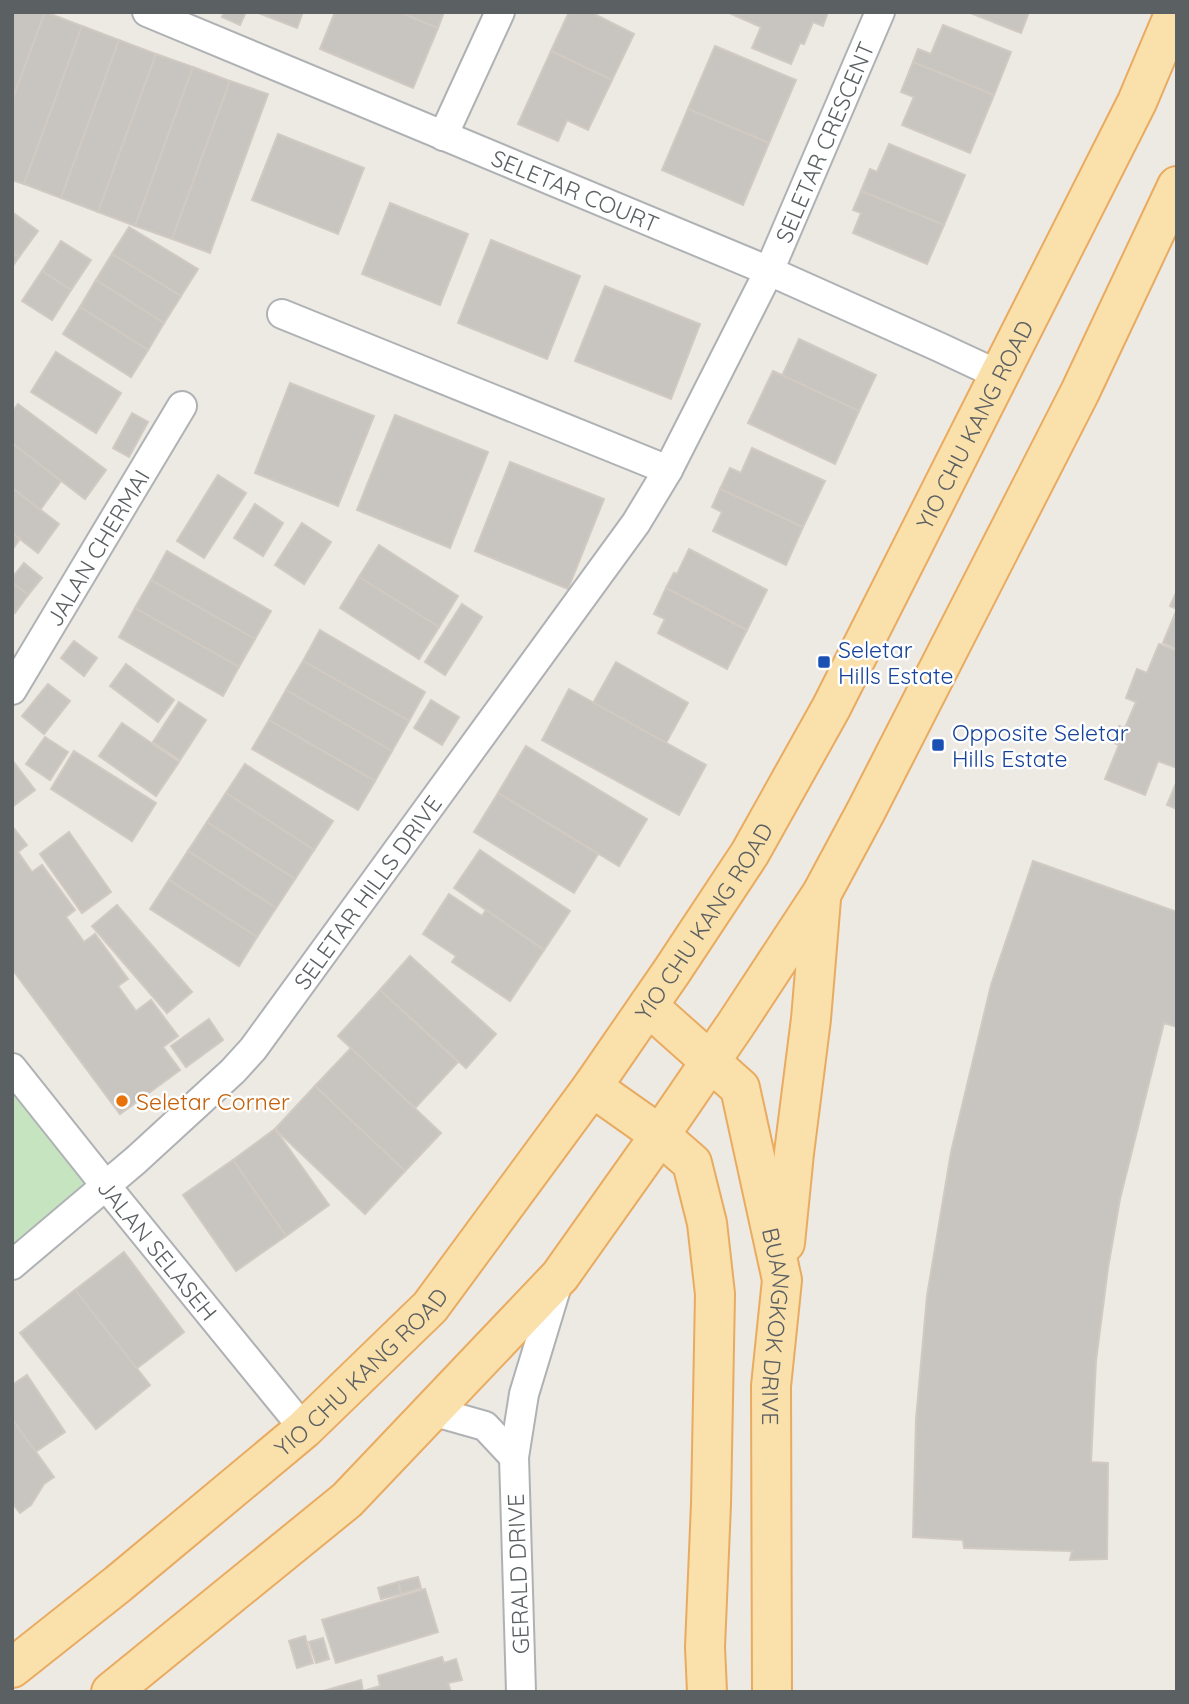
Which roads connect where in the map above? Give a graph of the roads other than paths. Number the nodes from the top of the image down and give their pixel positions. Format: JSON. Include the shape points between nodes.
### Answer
{"nodes":[{"id":1,"x":147,"y":12,"type":"edge"},
{"id":2,"x":499,"y":12,"type":"edge"},
{"id":3,"x":880,"y":12,"type":"edge"},
{"id":4,"x":1175,"y":12,"type":"edge"},
{"id":5,"x":443,"y":136,"type":"junction"},
{"id":6,"x":1177,"y":186,"type":"edge"},
{"id":7,"x":768,"y":271,"type":"junction"},
{"id":8,"x":282,"y":314,"type":"dead end"},
{"id":9,"x":999,"y":375,"type":"junction"},
{"id":10,"x":182,"y":406,"type":"dead end"},
{"id":11,"x":668,"y":470,"type":"junction"},
{"id":12,"x":12,"y":690,"type":"edge"},
{"id":13,"x":822,"y":893,"type":"junction"},
{"id":14,"x":648,"y":1006,"type":"junction"},
{"id":15,"x":711,"y":1061,"type":"junction"},
{"id":16,"x":12,"y":1068,"type":"edge"},
{"id":17,"x":592,"y":1087,"type":"junction"},
{"id":18,"x":660,"y":1135,"type":"junction"},
{"id":19,"x":106,"y":1186,"type":"junction"},
{"id":20,"x":12,"y":1265,"type":"edge"},
{"id":21,"x":559,"y":1276,"type":"junction"},
{"id":22,"x":782,"y":1280,"type":"junction"},
{"id":23,"x":432,"y":1410,"type":"junction"},
{"id":24,"x":304,"y":1429,"type":"junction"},
{"id":25,"x":514,"y":1457,"type":"junction"},
{"id":26,"x":12,"y":1668,"type":"edge"},
{"id":27,"x":111,"y":1692,"type":"edge"},
{"id":28,"x":521,"y":1692,"type":"edge"},
{"id":29,"x":708,"y":1692,"type":"edge"},
{"id":30,"x":772,"y":1692,"type":"edge"}],
"edges":[{"from":1,"to":5,"type":"street","name":"SELETAR COURT"},
{"from":2,"to":5,"type":"street"},
{"from":3,"to":7,"type":"street","name":"SELETAR CRESCENT"},
{"from":4,"to":9,"type":"main road","name":"YIO CHU KANG ROAD","via":[[1137,102]]},
{"from":5,"to":7,"type":"street","name":"SELETAR COURT"},
{"from":6,"to":13,"type":"main road","via":[[1080,392]]},
{"from":7,"to":9,"type":"street","name":"SELETAR COURT"},
{"from":7,"to":11,"type":"street","name":"SELETAR HILLS DRIVE"},
{"from":8,"to":11,"type":"street"},
{"from":9,"to":14,"type":"main road","name":"YIO CHU KANG ROAD","via":[[831,709],[751,853]]},
{"from":10,"to":12,"type":"street","name":"JALAN CHERMAI"},
{"from":11,"to":19,"type":"street","name":"SELETAR HILLS DRIVE","via":[[636,523],[253,1049]]},
{"from":13,"to":15,"type":"main road"},
{"from":13,"to":22,"type":"main road"},
{"from":14,"to":15,"type":"main road","name":"BUANGKOK DRIVE"},
{"from":14,"to":17,"type":"main road","name":"YIO CHU KANG ROAD"},
{"from":15,"to":18,"type":"main road"},
{"from":15,"to":22,"type":"main road","name":"BUANGKOK DRIVE","via":[[740,1088]]},
{"from":16,"to":19,"type":"street","name":"JALAN SELASEH"},
{"from":17,"to":18,"type":"main road"},
{"from":17,"to":24,"type":"main road","name":"YIO CHU KANG ROAD","via":[[430,1307]]},
{"from":18,"to":21,"type":"main road"},
{"from":18,"to":29,"type":"main road","via":[[692,1163],[707,1223],[715,1294],[705,1647]]},
{"from":19,"to":20,"type":"street","name":"SELETAR HILLS DRIVE"},
{"from":19,"to":24,"type":"street","name":"JALAN SELASEH"},
{"from":21,"to":23,"type":"main road"},
{"from":21,"to":25,"type":"street","name":"GERALD DRIVE","via":[[524,1394]]},
{"from":22,"to":30,"type":"main road","name":"BUANGKOK DRIVE","via":[[771,1386]]},
{"from":23,"to":25,"type":"street","via":[[485,1426]]},
{"from":23,"to":27,"type":"main road","via":[[347,1500]]},
{"from":24,"to":26,"type":"main road","name":"YIO CHU KANG ROAD"},
{"from":25,"to":28,"type":"street","name":"GERALD DRIVE"}]}
